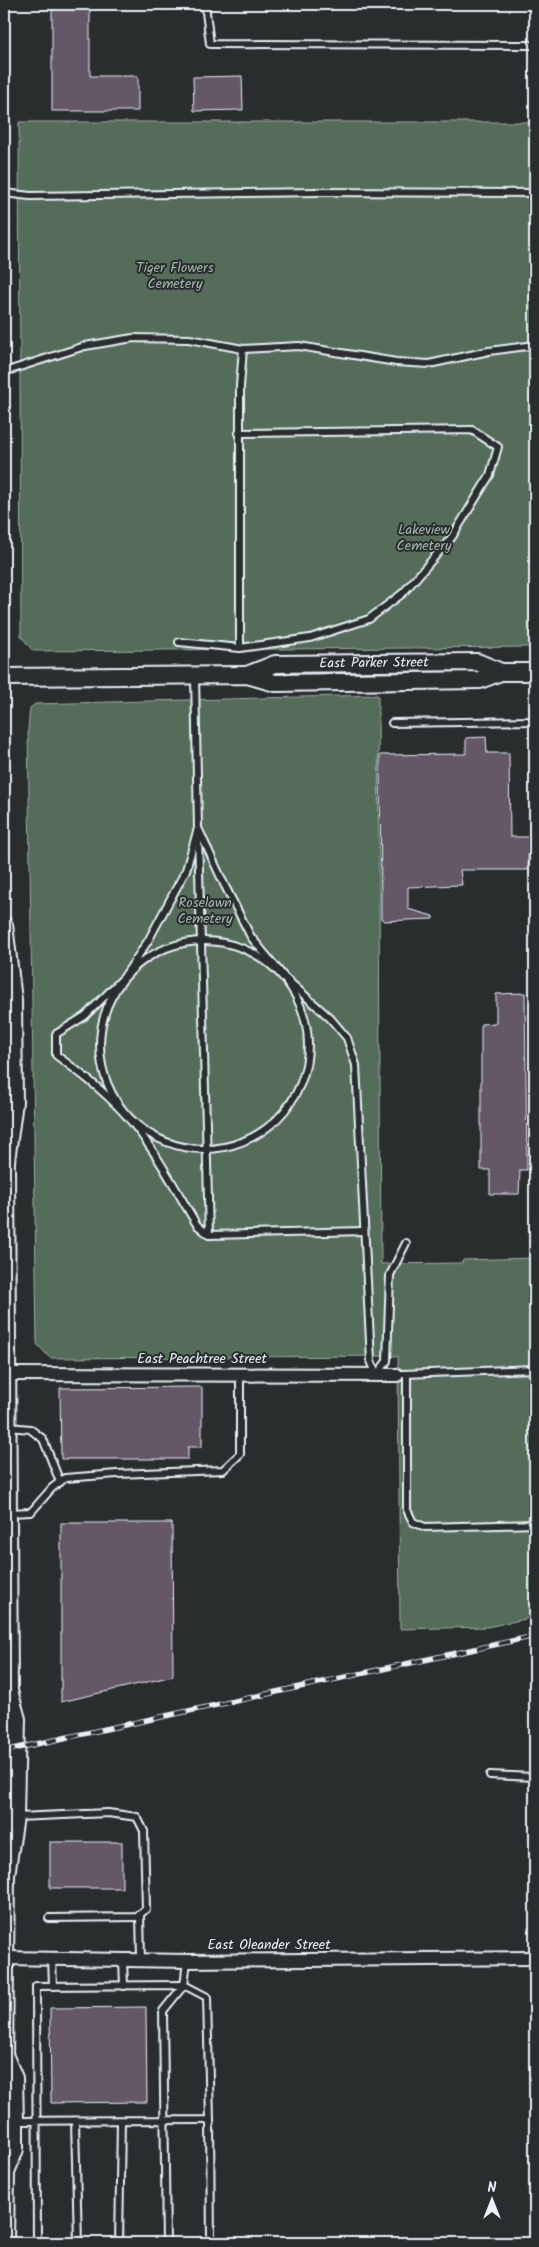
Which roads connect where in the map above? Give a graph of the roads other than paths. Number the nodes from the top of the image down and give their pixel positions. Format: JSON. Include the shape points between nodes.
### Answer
{"nodes":[{"id":1,"x":205,"y":4,"type":"edge"},
{"id":2,"x":534,"y":45,"type":"edge"},
{"id":3,"x":4,"y":193,"type":"edge"},
{"id":4,"x":535,"y":193,"type":"edge"},
{"id":5,"x":535,"y":345,"type":"edge"},
{"id":6,"x":243,"y":349,"type":"junction"},
{"id":7,"x":4,"y":372,"type":"edge"},
{"id":8,"x":239,"y":432,"type":"junction"},
{"id":9,"x":179,"y":642,"type":"dead end"},
{"id":10,"x":240,"y":648,"type":"junction"},
{"id":11,"x":535,"y":672,"type":"edge"},
{"id":12,"x":194,"y":675,"type":"junction"},
{"id":13,"x":4,"y":677,"type":"edge"},
{"id":14,"x":535,"y":721,"type":"edge"},
{"id":15,"x":392,"y":723,"type":"dead end"},
{"id":16,"x":198,"y":828,"type":"junction"},
{"id":17,"x":4,"y":925,"type":"edge"},
{"id":18,"x":201,"y":940,"type":"junction"},
{"id":19,"x":124,"y":976,"type":"junction"},
{"id":20,"x":284,"y":977,"type":"junction"},
{"id":21,"x":123,"y":1112,"type":"junction"},
{"id":22,"x":206,"y":1150,"type":"junction"},
{"id":23,"x":4,"y":1160,"type":"edge"},
{"id":24,"x":364,"y":1232,"type":"junction"},
{"id":25,"x":209,"y":1235,"type":"junction"},
{"id":26,"x":406,"y":1243,"type":"dead end"},
{"id":27,"x":535,"y":1369,"type":"edge"},
{"id":28,"x":7,"y":1374,"type":"junction"},
{"id":29,"x":402,"y":1374,"type":"junction"},
{"id":30,"x":240,"y":1375,"type":"junction"},
{"id":31,"x":378,"y":1375,"type":"junction"},
{"id":32,"x":6,"y":1399,"type":"edge"},
{"id":33,"x":7,"y":1427,"type":"junction"},
{"id":34,"x":6,"y":1455,"type":"edge"},
{"id":35,"x":60,"y":1482,"type":"junction"},
{"id":36,"x":6,"y":1514,"type":"edge"},
{"id":37,"x":535,"y":1524,"type":"edge"},
{"id":38,"x":6,"y":1634,"type":"edge"},
{"id":39,"x":6,"y":1697,"type":"edge"},
{"id":40,"x":490,"y":1775,"type":"dead end"},
{"id":41,"x":535,"y":1779,"type":"edge"},
{"id":42,"x":15,"y":1817,"type":"junction"},
{"id":43,"x":5,"y":1869,"type":"edge"},
{"id":44,"x":140,"y":1914,"type":"junction"},
{"id":45,"x":49,"y":1918,"type":"dead end"},
{"id":46,"x":52,"y":1957,"type":"junction"},
{"id":47,"x":4,"y":1958,"type":"edge"},
{"id":48,"x":535,"y":1958,"type":"edge"},
{"id":49,"x":141,"y":1959,"type":"junction"},
{"id":50,"x":123,"y":1960,"type":"junction"},
{"id":51,"x":187,"y":1961,"type":"junction"},
{"id":52,"x":184,"y":1985,"type":"junction"},
{"id":53,"x":53,"y":1986,"type":"junction"},
{"id":54,"x":124,"y":1986,"type":"junction"},
{"id":55,"x":4,"y":2059,"type":"edge"},
{"id":56,"x":165,"y":2120,"type":"junction"},
{"id":57,"x":210,"y":2120,"type":"junction"},
{"id":58,"x":15,"y":2121,"type":"junction"},
{"id":59,"x":36,"y":2121,"type":"junction"},
{"id":60,"x":75,"y":2121,"type":"junction"},
{"id":61,"x":121,"y":2121,"type":"junction"},
{"id":62,"x":5,"y":2170,"type":"edge"},
{"id":63,"x":5,"y":2243,"type":"edge"},
{"id":64,"x":37,"y":2243,"type":"edge"},
{"id":65,"x":78,"y":2243,"type":"edge"},
{"id":66,"x":119,"y":2243,"type":"edge"},
{"id":67,"x":166,"y":2243,"type":"edge"},
{"id":68,"x":211,"y":2243,"type":"edge"}],
"edges":[{"from":1,"to":2,"type":"lane","via":[[210,44]]},
{"from":3,"to":4,"type":"lane","via":[[30,196]]},
{"from":5,"to":6,"type":"lane","via":[[429,364],[396,362],[299,346]]},
{"from":6,"to":7,"type":"lane","via":[[189,339],[133,338],[85,346]]},
{"from":6,"to":8,"type":"lane"},
{"from":8,"to":10,"type":"lane"},
{"from":8,"to":10,"type":"lane","via":[[472,430],[498,447],[490,476],[452,537],[403,593],[369,619],[310,638]]},
{"from":9,"to":10,"type":"lane"},
{"from":11,"to":12,"type":"street","name":"East Parker Street","via":[[502,672],[477,662],[275,664],[247,675]]},
{"from":12,"to":13,"type":"street","name":"East Parker Street"},
{"from":12,"to":16,"type":"lane"},
{"from":14,"to":15,"type":"lane"},
{"from":16,"to":18,"type":"lane"},
{"from":16,"to":19,"type":"lane","via":[[186,870],[148,941]]},
{"from":16,"to":20,"type":"lane","via":[[251,937]]},
{"from":17,"to":23,"type":"street","via":[[12,1000],[14,1102]]},
{"from":18,"to":19,"type":"lane","via":[[172,945],[146,957]]},
{"from":18,"to":20,"type":"lane","via":[[232,944],[260,956]]},
{"from":18,"to":22,"type":"lane"},
{"from":19,"to":21,"type":"lane","via":[[108,1001],[100,1030],[99,1049],[107,1087]]},
{"from":19,"to":21,"type":"lane","via":[[85,1016],[56,1034],[56,1054]]},
{"from":20,"to":22,"type":"lane","via":[[302,1006],[309,1038],[306,1072],[292,1102],[269,1127],[240,1143]]},
{"from":20,"to":24,"type":"lane","via":[[330,1018],[347,1038],[356,1065]]},
{"from":21,"to":22,"type":"lane","via":[[147,1133],[175,1146]]},
{"from":21,"to":25,"type":"lane","via":[[143,1137],[197,1225]]},
{"from":22,"to":25,"type":"lane"},
{"from":23,"to":28,"type":"street"},
{"from":24,"to":25,"type":"lane"},
{"from":24,"to":31,"type":"lane","via":[[371,1361]]},
{"from":26,"to":31,"type":"lane","via":[[390,1275],[387,1361]]},
{"from":27,"to":29,"type":"lane"},
{"from":28,"to":30,"type":"street","name":"East Peachtree Street"},
{"from":28,"to":32,"type":"street"},
{"from":29,"to":31,"type":"street","name":"East Peachtree Street"},
{"from":29,"to":37,"type":"lane","via":[[407,1510],[413,1522],[424,1526]]},
{"from":30,"to":31,"type":"street","name":"East Peachtree Street"},
{"from":30,"to":35,"type":"lane","via":[[240,1454],[223,1470],[117,1474],[65,1478]]},
{"from":32,"to":33,"type":"street"},
{"from":33,"to":34,"type":"street"},
{"from":33,"to":35,"type":"lane","via":[[30,1429],[43,1439]]},
{"from":34,"to":36,"type":"street"},
{"from":35,"to":36,"type":"lane","via":[[31,1512]]},
{"from":36,"to":38,"type":"street"},
{"from":38,"to":39,"type":"street"},
{"from":39,"to":42,"type":"street","via":[[16,1719]]},
{"from":40,"to":41,"type":"lane","via":[[534,1776]]},
{"from":42,"to":43,"type":"street"},
{"from":42,"to":44,"type":"lane","via":[[108,1813],[136,1817],[144,1831],[146,1909]]},
{"from":43,"to":47,"type":"street"},
{"from":44,"to":45,"type":"lane"},
{"from":44,"to":49,"type":"lane"},
{"from":46,"to":47,"type":"street","name":"East Oleander Street"},
{"from":46,"to":50,"type":"street","name":"East Oleander Street"},
{"from":46,"to":53,"type":"lane"},
{"from":47,"to":55,"type":"street"},
{"from":48,"to":51,"type":"street","name":"East Oleander Street"},
{"from":49,"to":50,"type":"street","name":"East Oleander Street"},
{"from":49,"to":51,"type":"street","name":"East Oleander Street"},
{"from":50,"to":54,"type":"lane"},
{"from":51,"to":52,"type":"lane"},
{"from":52,"to":54,"type":"lane"},
{"from":52,"to":56,"type":"lane","via":[[164,2011]]},
{"from":52,"to":57,"type":"lane","via":[[207,1998]]},
{"from":53,"to":54,"type":"lane"},
{"from":53,"to":59,"type":"lane","via":[[36,1986]]},
{"from":55,"to":58,"type":"street","via":[[14,2078]]},
{"from":56,"to":57,"type":"lane"},
{"from":56,"to":61,"type":"lane"},
{"from":56,"to":67,"type":"lane"},
{"from":57,"to":68,"type":"lane"},
{"from":58,"to":59,"type":"lane"},
{"from":58,"to":62,"type":"street","via":[[15,2149]]},
{"from":59,"to":60,"type":"lane"},
{"from":59,"to":64,"type":"lane"},
{"from":60,"to":61,"type":"lane"},
{"from":60,"to":65,"type":"lane"},
{"from":61,"to":66,"type":"lane"},
{"from":62,"to":63,"type":"street"}]}
